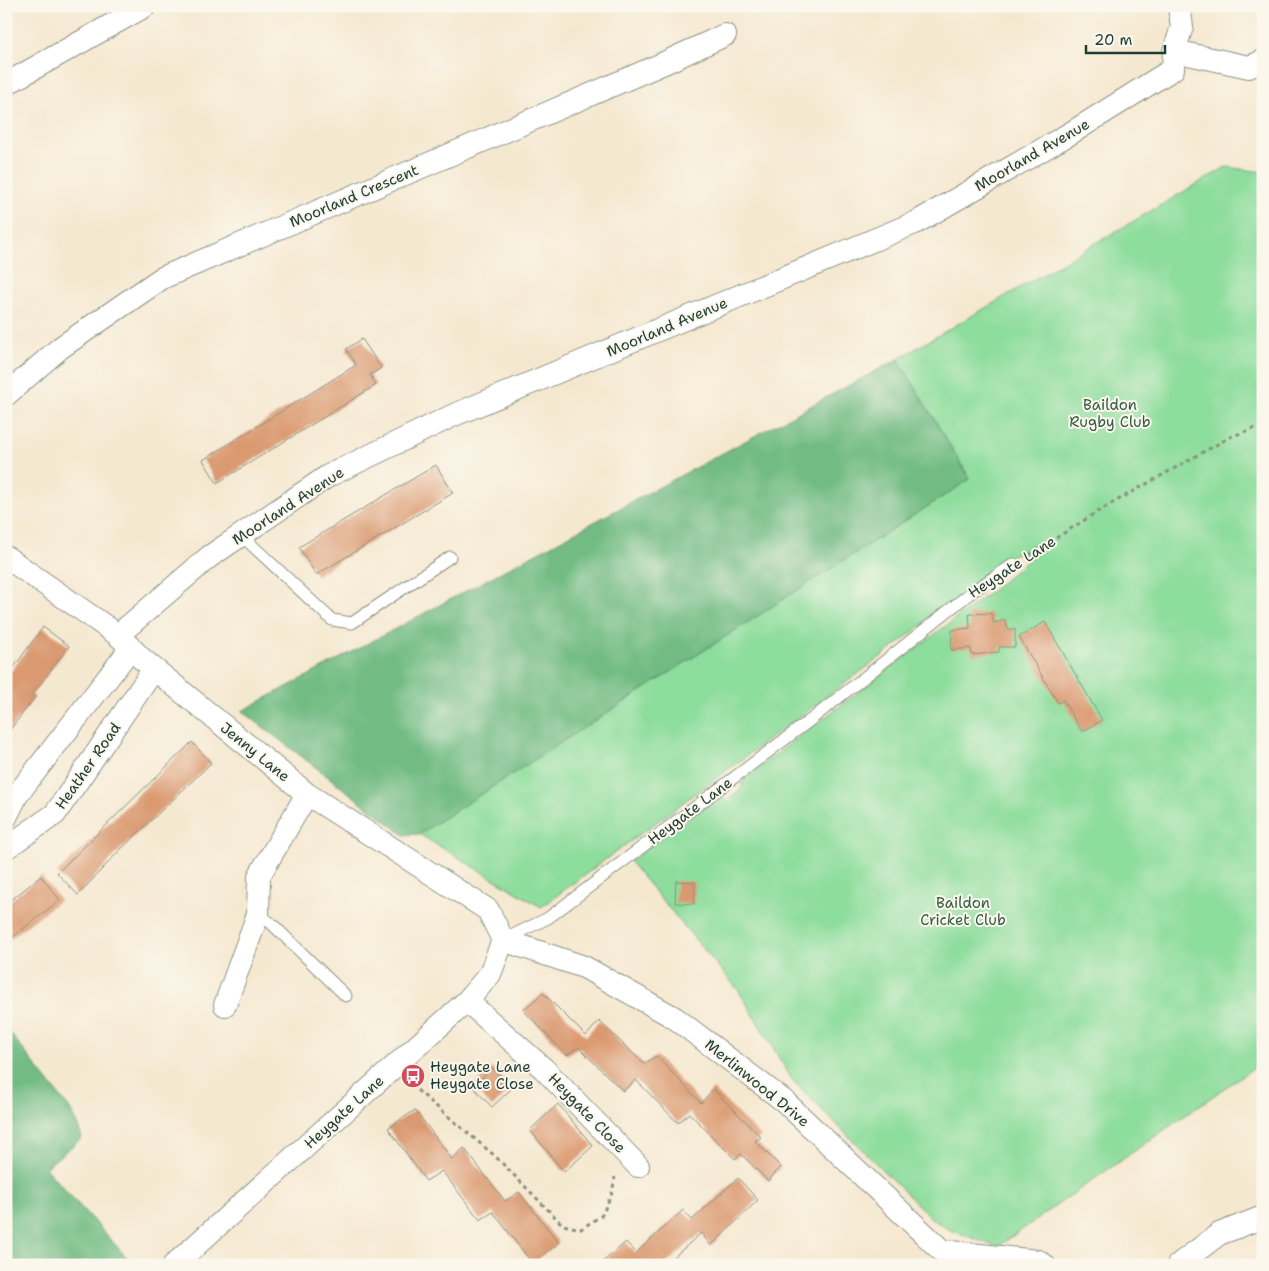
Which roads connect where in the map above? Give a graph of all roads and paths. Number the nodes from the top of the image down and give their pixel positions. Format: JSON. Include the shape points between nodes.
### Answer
{"nodes":[{"id":1,"x":145,"y":6,"type":"edge"},
{"id":2,"x":1179,"y":6,"type":"edge"},
{"id":3,"x":725,"y":35,"type":"dead end"},
{"id":4,"x":1174,"y":51,"type":"junction"},
{"id":5,"x":1263,"y":61,"type":"edge"},
{"id":6,"x":6,"y":84,"type":"edge"},
{"id":7,"x":6,"y":395,"type":"edge"},
{"id":8,"x":1263,"y":425,"type":"edge"},
{"id":9,"x":241,"y":535,"type":"junction"},
{"id":10,"x":6,"y":557,"type":"edge"},
{"id":11,"x":450,"y":557,"type":"dead end"},
{"id":12,"x":1014,"y":564,"type":"joint"},
{"id":13,"x":124,"y":642,"type":"junction"},
{"id":14,"x":154,"y":669,"type":"junction"},
{"id":15,"x":307,"y":794,"type":"junction"},
{"id":16,"x":6,"y":817,"type":"edge"},
{"id":17,"x":6,"y":848,"type":"edge"},
{"id":18,"x":258,"y":914,"type":"junction"},
{"id":19,"x":503,"y":940,"type":"junction"},
{"id":20,"x":346,"y":996,"type":"dead end"},
{"id":21,"x":466,"y":1001,"type":"junction"},
{"id":22,"x":225,"y":1005,"type":"dead end"},
{"id":23,"x":391,"y":1069,"type":"junction"},
{"id":24,"x":620,"y":1147,"type":"junction"},
{"id":25,"x":638,"y":1166,"type":"dead end"},
{"id":26,"x":1263,"y":1217,"type":"edge"},
{"id":27,"x":174,"y":1265,"type":"edge"},
{"id":28,"x":1044,"y":1265,"type":"edge"},
{"id":29,"x":1178,"y":1265,"type":"edge"}],
"edges":[{"from":1,"to":6,"type":"street"},
{"from":2,"to":4,"type":"street","name":"Moorland Avenue","via":[[1182,27]]},
{"from":3,"to":7,"type":"street","name":"Moorland Crescent","via":[[162,278],[60,348]]},
{"from":4,"to":5,"type":"street","via":[[1249,67]]},
{"from":4,"to":9,"type":"street","name":"Moorland Avenue","via":[[1173,69],[1071,133],[917,222],[454,415],[328,476]]},
{"from":8,"to":12,"type":"path","name":"Heygate Lane","via":[[1230,437],[1102,509]]},
{"from":9,"to":11,"type":"lane","via":[[332,620],[352,623]]},
{"from":9,"to":13,"type":"street","name":"Moorland Avenue","via":[[209,557]]},
{"from":10,"to":13,"type":"street","name":"Jenny Lane"},
{"from":12,"to":19,"type":"lane","name":"Heygate Lane","via":[[973,591],[813,718],[548,918]]},
{"from":13,"to":14,"type":"street","name":"Jenny Lane"},
{"from":13,"to":16,"type":"street"},
{"from":14,"to":15,"type":"street","name":"Jenny Lane"},
{"from":14,"to":17,"type":"street","name":"Heather Road","via":[[55,814]]},
{"from":15,"to":18,"type":"street","via":[[259,876]]},
{"from":15,"to":19,"type":"street","name":"Jenny Lane","via":[[488,910]]},
{"from":18,"to":20,"type":"lane"},
{"from":18,"to":22,"type":"street"},
{"from":19,"to":21,"type":"street","name":"Heygate Lane","via":[[490,974]]},
{"from":19,"to":28,"type":"street","name":"Merlinwood Drive","via":[[584,967],[675,1018],[784,1101],[942,1251],[1038,1261]]},
{"from":21,"to":23,"type":"street","name":"Heygate Lane"},
{"from":21,"to":24,"type":"street","name":"Heygate Close","via":[[544,1068]]},
{"from":23,"to":24,"type":"path","via":[[495,1156],[562,1225],[581,1228],[602,1215],[612,1193]]},
{"from":23,"to":27,"type":"street","name":"Heygate Lane"},
{"from":24,"to":25,"type":"street","name":"Heygate Close"},
{"from":26,"to":29,"type":"street","via":[[1219,1234]]}]}
